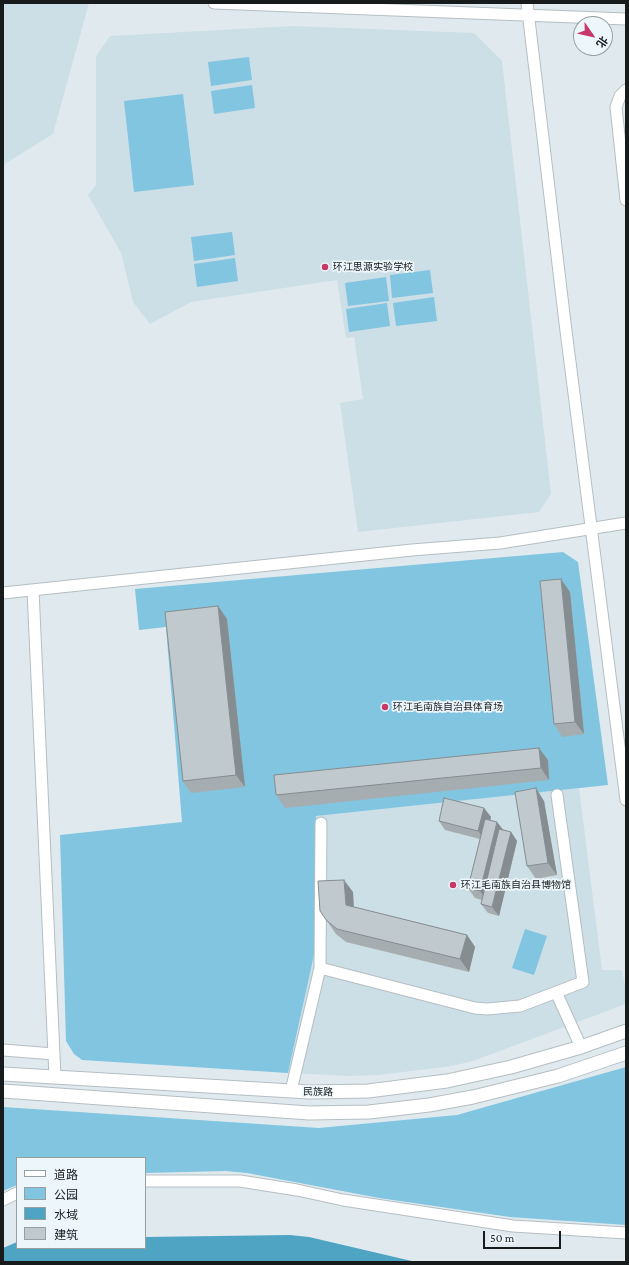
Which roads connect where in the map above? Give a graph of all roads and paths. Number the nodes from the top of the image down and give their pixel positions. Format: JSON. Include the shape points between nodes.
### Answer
{"nodes":[{"id":1,"x":214,"y":3,"type":"edge"},
{"id":2,"x":527,"y":3,"type":"edge"},
{"id":3,"x":528,"y":15,"type":"junction"},
{"id":4,"x":626,"y":19,"type":"edge"},
{"id":5,"x":626,"y":90,"type":"edge"},
{"id":6,"x":626,"y":200,"type":"edge"},
{"id":7,"x":626,"y":523,"type":"edge"},
{"id":8,"x":591,"y":530,"type":"junction"},
{"id":9,"x":33,"y":590,"type":"junction"},
{"id":10,"x":3,"y":593,"type":"edge"},
{"id":11,"x":557,"y":794,"type":"dead end"},
{"id":12,"x":626,"y":800,"type":"edge"},
{"id":13,"x":321,"y":823,"type":"dead end"},
{"id":14,"x":320,"y":968,"type":"junction"},
{"id":15,"x":556,"y":992,"type":"junction"},
{"id":16,"x":626,"y":1031,"type":"edge"},
{"id":17,"x":581,"y":1047,"type":"junction"},
{"id":18,"x":3,"y":1050,"type":"edge"},
{"id":19,"x":626,"y":1053,"type":"edge"},
{"id":20,"x":54,"y":1054,"type":"junction"},
{"id":21,"x":3,"y":1074,"type":"edge"},
{"id":22,"x":55,"y":1077,"type":"junction"},
{"id":23,"x":3,"y":1091,"type":"edge"},
{"id":24,"x":291,"y":1091,"type":"junction"},
{"id":25,"x":146,"y":1181,"type":"edge"},
{"id":26,"x":16,"y":1194,"type":"edge"},
{"id":27,"x":3,"y":1200,"type":"edge"},
{"id":28,"x":626,"y":1233,"type":"edge"}],
"edges":[{"from":1,"to":3,"type":"street"},
{"from":2,"to":3,"type":"street"},
{"from":3,"to":4,"type":"street"},
{"from":3,"to":8,"type":"street"},
{"from":5,"to":6,"type":"street","via":[[620,96],[616,108]]},
{"from":7,"to":8,"type":"street"},
{"from":8,"to":9,"type":"street","via":[[500,543]]},
{"from":8,"to":12,"type":"street"},
{"from":9,"to":10,"type":"street"},
{"from":9,"to":20,"type":"street"},
{"from":11,"to":15,"type":"street","via":[[583,982]]},
{"from":13,"to":14,"type":"street"},
{"from":14,"to":15,"type":"street","via":[[475,1008],[499,1009],[520,1006]]},
{"from":14,"to":24,"type":"street"},
{"from":15,"to":17,"type":"street"},
{"from":16,"to":17,"type":"main road","name":"民族路"},
{"from":17,"to":24,"type":"main road","name":"民族路","via":[[510,1067],[426,1085],[368,1091]]},
{"from":18,"to":20,"type":"street"},
{"from":19,"to":23,"type":"main road","name":"民族路","via":[[558,1076],[480,1095],[429,1105],[369,1112],[309,1113]]},
{"from":20,"to":22,"type":"street"},
{"from":21,"to":22,"type":"main road","name":"民族路"},
{"from":22,"to":24,"type":"main road","name":"民族路"},
{"from":25,"to":28,"type":"street","via":[[240,1181],[512,1226]]},
{"from":26,"to":27,"type":"street"}]}
